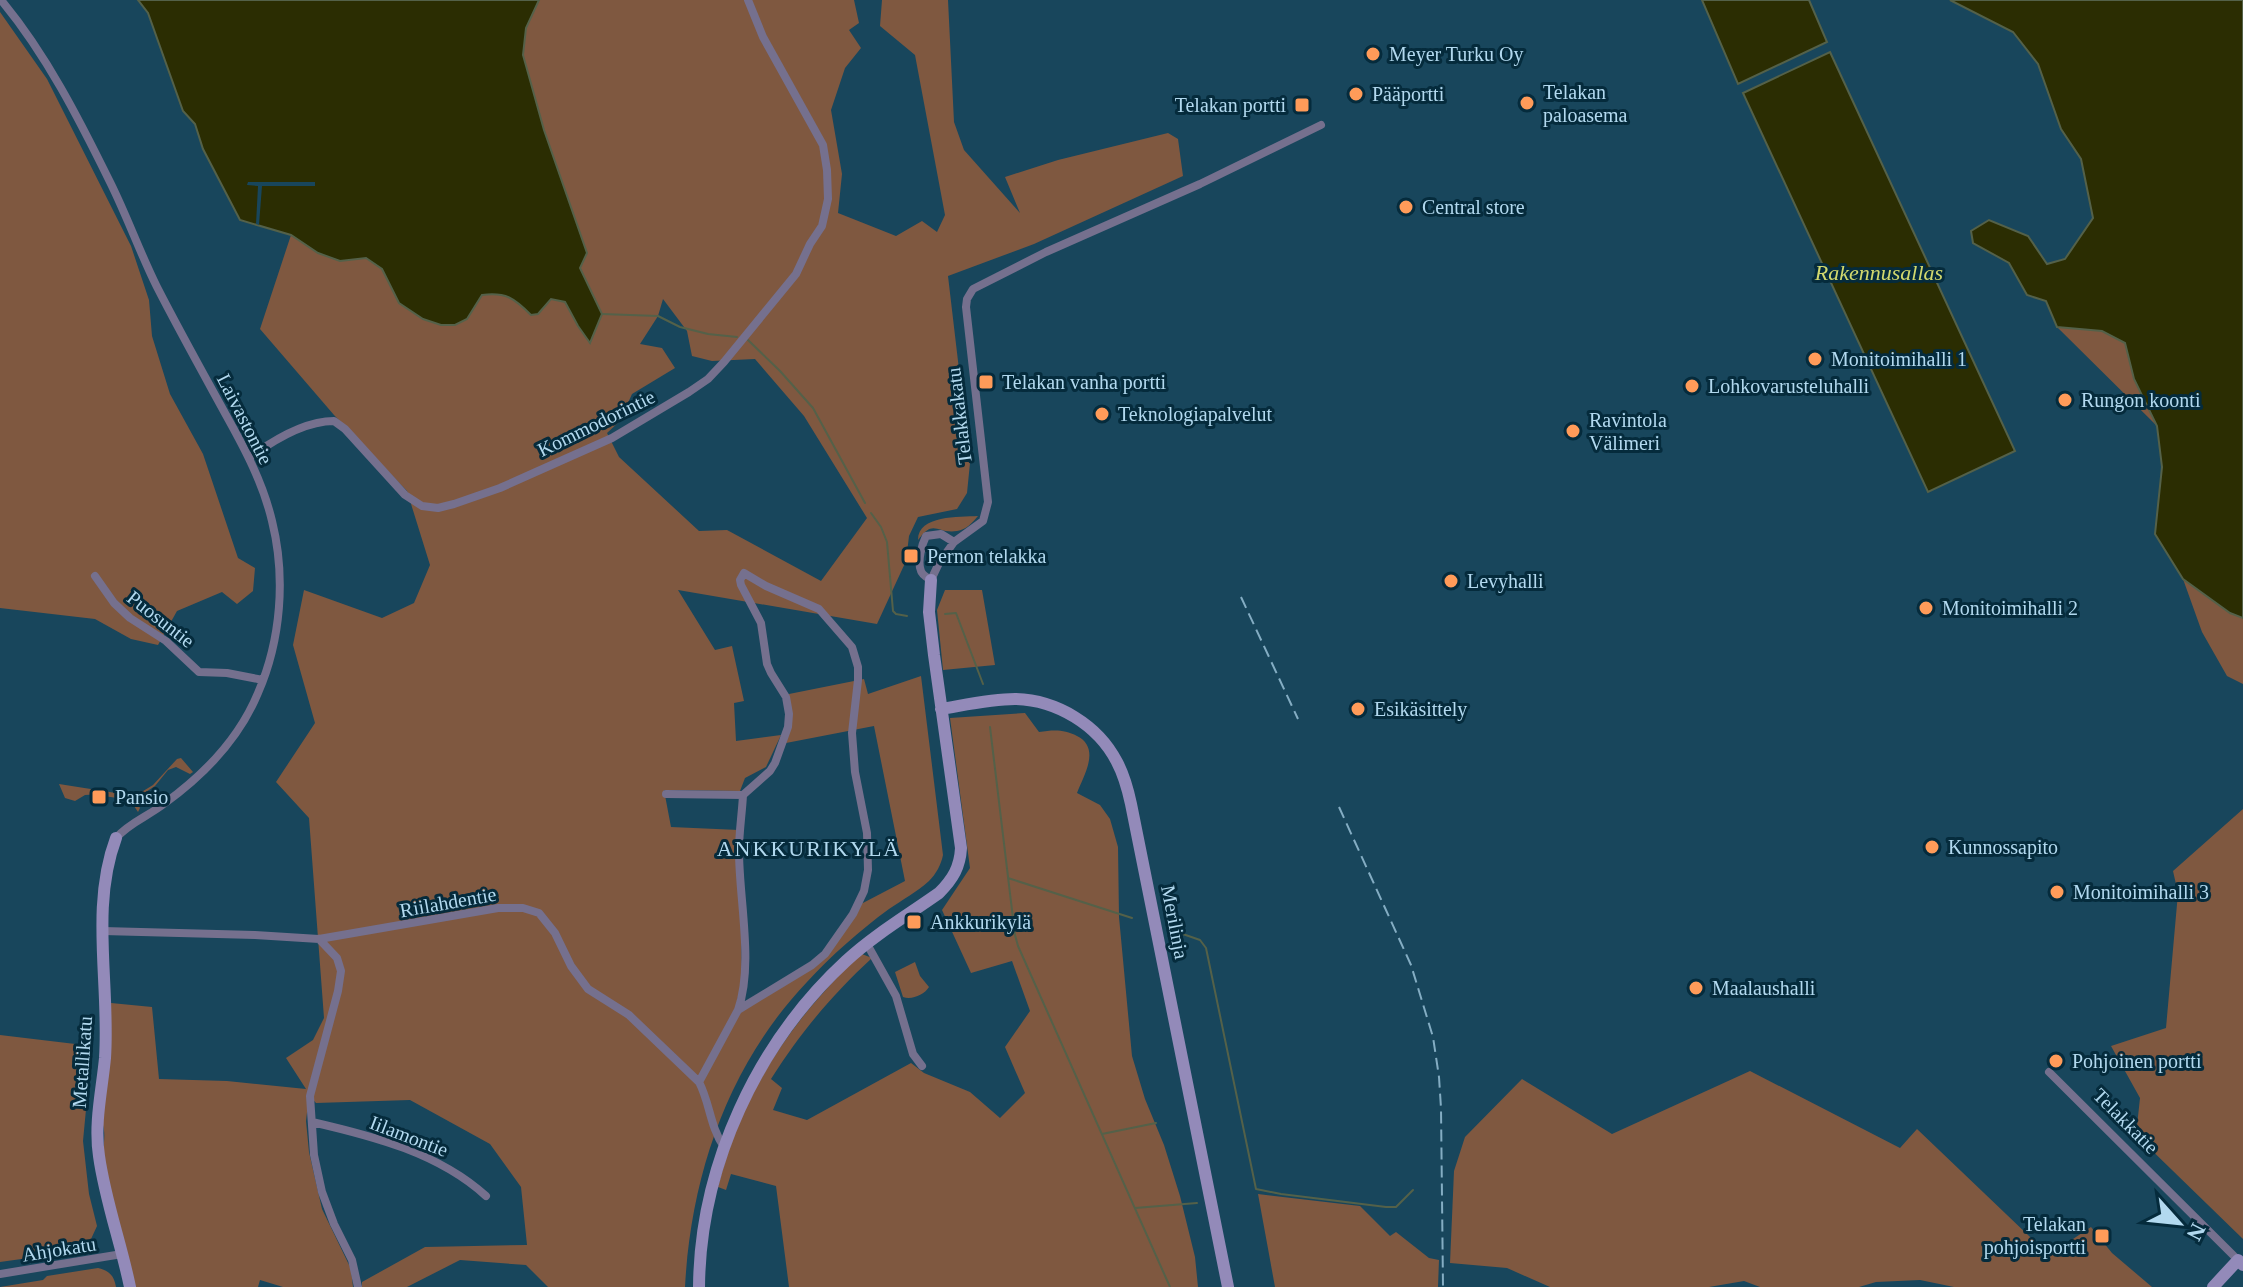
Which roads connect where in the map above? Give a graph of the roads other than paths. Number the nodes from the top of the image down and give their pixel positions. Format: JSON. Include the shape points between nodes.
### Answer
{"nodes":[{"id":1,"x":1,"y":0,"type":"edge"},
{"id":2,"x":748,"y":0,"type":"edge"},
{"id":3,"x":1321,"y":125,"type":"dead end"},
{"id":4,"x":249,"y":458,"type":"junction"},
{"id":5,"x":954,"y":542,"type":"junction"},
{"id":6,"x":95,"y":576,"type":"dead end"},
{"id":7,"x":931,"y":580,"type":"junction"},
{"id":8,"x":263,"y":680,"type":"junction"},
{"id":9,"x":941,"y":709,"type":"junction"},
{"id":10,"x":666,"y":794,"type":"dead end"},
{"id":11,"x":743,"y":795,"type":"junction"},
{"id":12,"x":116,"y":838,"type":"joint"},
{"id":13,"x":103,"y":931,"type":"junction"},
{"id":14,"x":319,"y":939,"type":"junction"},
{"id":15,"x":867,"y":944,"type":"junction"},
{"id":16,"x":738,"y":1010,"type":"junction"},
{"id":17,"x":922,"y":1066,"type":"dead end"},
{"id":18,"x":2049,"y":1072,"type":"dead end"},
{"id":19,"x":699,"y":1082,"type":"junction"},
{"id":20,"x":312,"y":1122,"type":"junction"},
{"id":21,"x":724,"y":1147,"type":"junction"},
{"id":22,"x":486,"y":1196,"type":"dead end"},
{"id":23,"x":122,"y":1254,"type":"junction"},
{"id":24,"x":2240,"y":1262,"type":"edge"},
{"id":25,"x":0,"y":1274,"type":"edge"},
{"id":26,"x":130,"y":1287,"type":"edge"},
{"id":27,"x":358,"y":1287,"type":"edge"},
{"id":28,"x":699,"y":1287,"type":"edge"},
{"id":29,"x":1228,"y":1287,"type":"edge"},
{"id":30,"x":2213,"y":1287,"type":"edge"}],
"edges":[{"from":1,"to":4,"type":"street","name":"Laivastontie","via":[[45,61],[82,127],[157,286]]},
{"from":2,"to":4,"type":"street","name":"Kommodorintie","via":[[823,145],[828,199],[822,226],[796,274],[708,379],[612,438],[500,488],[438,508],[422,506],[405,495],[334,421],[312,424]]},
{"from":3,"to":5,"type":"street","name":"Telakkakatu","via":[[973,289],[966,307],[988,502],[983,521]]},
{"from":4,"to":8,"type":"street","name":"Laivastontie","via":[[272,520],[280,569],[278,618]]},
{"from":5,"to":7,"type":"street","name":"Telakkakatu"},
{"from":5,"to":7,"type":"street","via":[[941,534],[924,539],[920,569]]},
{"from":6,"to":8,"type":"street","name":"Puosuntie","via":[[130,618],[166,641],[199,672]]},
{"from":7,"to":9,"type":"street","name":"Telakkakatu","via":[[929,612]]},
{"from":8,"to":12,"type":"street","name":"Laivastontie","via":[[248,715],[218,758]]},
{"from":9,"to":15,"type":"street","name":"Telakkakatu","via":[[961,858],[939,893]]},
{"from":9,"to":29,"type":"street","name":"Merilinja","via":[[1003,700],[1041,703],[1081,721],[1117,761],[1131,804]]},
{"from":10,"to":11,"type":"street"},
{"from":11,"to":16,"type":"street","via":[[739,850],[745,976]]},
{"from":11,"to":16,"type":"street","via":[[775,763],[789,714],[786,697],[767,664],[761,623],[741,585],[744,573],[819,609],[852,647],[858,667],[852,733],[855,772],[869,860],[860,900],[825,954]]},
{"from":12,"to":13,"type":"street","name":"Metallikatu","via":[[108,866]]},
{"from":13,"to":14,"type":"street","name":"Riilahdentie"},
{"from":13,"to":23,"type":"street","name":"Metallikatu","via":[[105,1057],[98,1151]]},
{"from":14,"to":19,"type":"street","name":"Riilahdentie","via":[[498,908],[539,913],[588,989],[629,1015]]},
{"from":14,"to":20,"type":"street","via":[[337,958],[341,971],[310,1096]]},
{"from":15,"to":17,"type":"street","via":[[896,996],[913,1054]]},
{"from":15,"to":21,"type":"street","via":[[830,976],[767,1058]]},
{"from":16,"to":19,"type":"street"},
{"from":18,"to":24,"type":"street","name":"Telakkatie"},
{"from":19,"to":21,"type":"street","name":"Riilahdentie"},
{"from":20,"to":22,"type":"street","name":"Iilamontie","via":[[407,1150],[459,1174]]},
{"from":20,"to":27,"type":"street","via":[[322,1192]]},
{"from":21,"to":28,"type":"street","via":[[707,1209]]},
{"from":23,"to":25,"type":"street","name":"Ahjokatu"},
{"from":23,"to":26,"type":"street","name":"Metallikatu"},
{"from":24,"to":30,"type":"street"}]}
